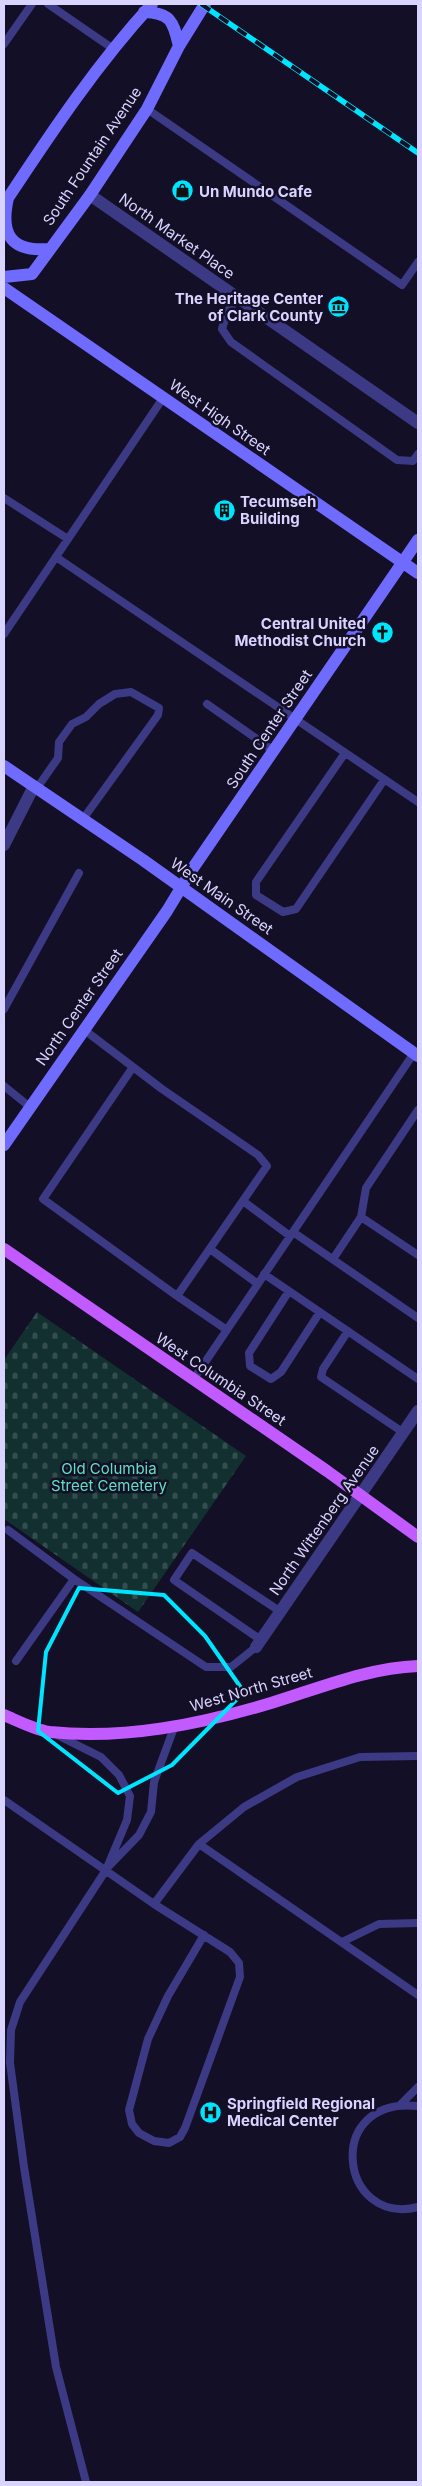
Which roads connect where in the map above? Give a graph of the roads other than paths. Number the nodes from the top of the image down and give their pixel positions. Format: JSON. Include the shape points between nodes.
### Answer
{"nodes":[{"id":1,"x":32,"y":4,"type":"edge"},
{"id":2,"x":48,"y":4,"type":"edge"},
{"id":3,"x":205,"y":4,"type":"edge"},
{"id":4,"x":148,"y":8,"type":"edge"},
{"id":5,"x":4,"y":44,"type":"edge"},
{"id":6,"x":179,"y":46,"type":"junction"},
{"id":7,"x":112,"y":48,"type":"junction"},
{"id":8,"x":147,"y":109,"type":"junction"},
{"id":9,"x":90,"y":195,"type":"junction"},
{"id":10,"x":6,"y":200,"type":"edge"},
{"id":11,"x":48,"y":249,"type":"junction"},
{"id":12,"x":418,"y":262,"type":"edge"},
{"id":13,"x":4,"y":277,"type":"edge"},
{"id":14,"x":4,"y":288,"type":"edge"},
{"id":15,"x":237,"y":299,"type":"junction"},
{"id":16,"x":163,"y":398,"type":"junction"},
{"id":17,"x":418,"y":424,"type":"edge"},
{"id":18,"x":418,"y":454,"type":"edge"},
{"id":19,"x":4,"y":498,"type":"edge"},
{"id":20,"x":68,"y":539,"type":"junction"},
{"id":21,"x":418,"y":540,"type":"edge"},
{"id":22,"x":56,"y":556,"type":"junction"},
{"id":23,"x":403,"y":562,"type":"junction"},
{"id":24,"x":418,"y":573,"type":"edge"},
{"id":25,"x":4,"y":634,"type":"edge"},
{"id":26,"x":207,"y":704,"type":"dead end"},
{"id":27,"x":295,"y":719,"type":"junction"},
{"id":28,"x":274,"y":751,"type":"junction"},
{"id":29,"x":345,"y":753,"type":"junction"},
{"id":30,"x":4,"y":766,"type":"edge"},
{"id":31,"x":384,"y":780,"type":"junction"},
{"id":32,"x":36,"y":787,"type":"junction"},
{"id":33,"x":418,"y":802,"type":"edge"},
{"id":34,"x":83,"y":819,"type":"junction"},
{"id":35,"x":4,"y":845,"type":"edge"},
{"id":36,"x":79,"y":873,"type":"dead end"},
{"id":37,"x":182,"y":887,"type":"junction"},
{"id":38,"x":4,"y":1009,"type":"edge"},
{"id":39,"x":83,"y":1030,"type":"junction"},
{"id":40,"x":416,"y":1054,"type":"edge"},
{"id":41,"x":133,"y":1067,"type":"junction"},
{"id":42,"x":4,"y":1086,"type":"edge"},
{"id":43,"x":30,"y":1107,"type":"junction"},
{"id":44,"x":418,"y":1110,"type":"edge"},
{"id":45,"x":4,"y":1145,"type":"edge"},
{"id":46,"x":243,"y":1201,"type":"junction"},
{"id":47,"x":362,"y":1217,"type":"junction"},
{"id":48,"x":291,"y":1234,"type":"junction"},
{"id":49,"x":4,"y":1249,"type":"edge"},
{"id":50,"x":210,"y":1249,"type":"junction"},
{"id":51,"x":418,"y":1255,"type":"edge"},
{"id":52,"x":333,"y":1259,"type":"junction"},
{"id":53,"x":264,"y":1274,"type":"junction"},
{"id":54,"x":258,"y":1284,"type":"junction"},
{"id":55,"x":289,"y":1291,"type":"junction"},
{"id":56,"x":177,"y":1296,"type":"junction"},
{"id":57,"x":320,"y":1312,"type":"junction"},
{"id":58,"x":418,"y":1318,"type":"edge"},
{"id":59,"x":227,"y":1330,"type":"junction"},
{"id":60,"x":348,"y":1331,"type":"junction"},
{"id":61,"x":193,"y":1380,"type":"junction"},
{"id":62,"x":418,"y":1380,"type":"edge"},
{"id":63,"x":418,"y":1411,"type":"edge"},
{"id":64,"x":404,"y":1433,"type":"junction"},
{"id":65,"x":361,"y":1496,"type":"junction"},
{"id":66,"x":8,"y":1530,"type":"dead end"},
{"id":67,"x":418,"y":1537,"type":"edge"},
{"id":68,"x":74,"y":1579,"type":"junction"},
{"id":69,"x":281,"y":1612,"type":"junction"},
{"id":70,"x":259,"y":1644,"type":"junction"},
{"id":71,"x":16,"y":1661,"type":"dead end"},
{"id":72,"x":418,"y":1666,"type":"edge"},
{"id":73,"x":4,"y":1715,"type":"edge"},
{"id":74,"x":175,"y":1725,"type":"junction"},
{"id":75,"x":48,"y":1732,"type":"junction"},
{"id":76,"x":418,"y":1756,"type":"edge"},
{"id":77,"x":4,"y":1800,"type":"edge"},
{"id":78,"x":199,"y":1844,"type":"junction"},
{"id":79,"x":106,"y":1870,"type":"junction"},
{"id":80,"x":154,"y":1904,"type":"junction"},
{"id":81,"x":418,"y":1923,"type":"edge"},
{"id":82,"x":204,"y":1935,"type":"junction"},
{"id":83,"x":342,"y":1942,"type":"junction"},
{"id":84,"x":418,"y":1994,"type":"edge"},
{"id":85,"x":418,"y":2087,"type":"edge"},
{"id":86,"x":400,"y":2104,"type":"junction"},
{"id":87,"x":418,"y":2106,"type":"edge"},
{"id":88,"x":418,"y":2207,"type":"edge"},
{"id":89,"x":86,"y":2482,"type":"edge"}],
"edges":[{"from":1,"to":5,"type":"lane"},
{"from":2,"to":7,"type":"lane"},
{"from":3,"to":6,"type":"street","name":"South Fountain Avenue"},
{"from":4,"to":6,"type":"street","via":[[168,17]]},
{"from":4,"to":7,"type":"street"},
{"from":6,"to":8,"type":"street","name":"South Fountain Avenue"},
{"from":7,"to":10,"type":"street","via":[[70,103]]},
{"from":8,"to":9,"type":"street","name":"South Fountain Avenue"},
{"from":8,"to":12,"type":"lane","via":[[402,285]]},
{"from":9,"to":11,"type":"street","name":"South Fountain Avenue"},
{"from":9,"to":15,"type":"street","name":"North Market Place"},
{"from":10,"to":11,"type":"street","via":[[5,226],[8,234],[17,244],[33,250]]},
{"from":11,"to":13,"type":"street","name":"South Fountain Avenue","via":[[32,274]]},
{"from":14,"to":16,"type":"street","name":"West High Street"},
{"from":15,"to":17,"type":"street","name":"North Market Place"},
{"from":15,"to":18,"type":"lane","via":[[227,312],[222,329],[231,342],[397,460],[413,461]]},
{"from":16,"to":20,"type":"lane"},
{"from":16,"to":23,"type":"street","name":"West High Street"},
{"from":19,"to":20,"type":"lane"},
{"from":20,"to":22,"type":"lane"},
{"from":21,"to":23,"type":"street","name":"South Center Street"},
{"from":22,"to":25,"type":"lane"},
{"from":22,"to":27,"type":"lane"},
{"from":23,"to":24,"type":"street","name":"West High Street"},
{"from":23,"to":27,"type":"street","name":"South Center Street"},
{"from":26,"to":28,"type":"lane"},
{"from":27,"to":28,"type":"street","name":"South Center Street"},
{"from":27,"to":29,"type":"lane"},
{"from":28,"to":37,"type":"street","name":"South Center Street"},
{"from":29,"to":31,"type":"lane"},
{"from":29,"to":31,"type":"lane","via":[[256,882],[256,895],[283,912],[296,909]]},
{"from":30,"to":32,"type":"street","name":"West Main Street"},
{"from":31,"to":33,"type":"lane"},
{"from":32,"to":34,"type":"street","name":"West Main Street"},
{"from":32,"to":34,"type":"lane","via":[[58,758],[59,742],[72,724],[86,717],[99,704],[115,694],[131,692],[159,708],[158,715]]},
{"from":32,"to":35,"type":"street"},
{"from":34,"to":37,"type":"street","name":"West Main Street"},
{"from":36,"to":38,"type":"lane"},
{"from":37,"to":39,"type":"street","name":"North Center Street"},
{"from":37,"to":40,"type":"street","name":"West Main Street"},
{"from":39,"to":41,"type":"lane"},
{"from":39,"to":43,"type":"street","name":"North Center Street"},
{"from":40,"to":48,"type":"lane"},
{"from":41,"to":46,"type":"lane","via":[[258,1155],[268,1166]]},
{"from":41,"to":56,"type":"lane","via":[[43,1199]]},
{"from":42,"to":43,"type":"lane"},
{"from":43,"to":45,"type":"street","name":"North Center Street"},
{"from":44,"to":47,"type":"lane","via":[[366,1188]]},
{"from":46,"to":48,"type":"lane"},
{"from":46,"to":50,"type":"lane"},
{"from":47,"to":51,"type":"lane"},
{"from":47,"to":52,"type":"lane"},
{"from":48,"to":52,"type":"lane"},
{"from":48,"to":53,"type":"lane"},
{"from":49,"to":61,"type":"main road","name":"West Columbia Street"},
{"from":50,"to":54,"type":"lane"},
{"from":50,"to":56,"type":"lane"},
{"from":52,"to":58,"type":"lane"},
{"from":53,"to":54,"type":"lane"},
{"from":53,"to":55,"type":"lane"},
{"from":54,"to":59,"type":"lane"},
{"from":55,"to":57,"type":"lane"},
{"from":55,"to":57,"type":"lane","via":[[249,1353],[250,1366],[271,1379],[281,1372]]},
{"from":56,"to":59,"type":"lane"},
{"from":57,"to":60,"type":"lane"},
{"from":59,"to":61,"type":"lane"},
{"from":60,"to":62,"type":"lane"},
{"from":60,"to":64,"type":"lane","via":[[321,1377]]},
{"from":61,"to":65,"type":"main road","name":"West Columbia Street"},
{"from":63,"to":64,"type":"street","name":"North Wittenberg Avenue"},
{"from":64,"to":65,"type":"street","name":"North Wittenberg Avenue"},
{"from":65,"to":67,"type":"main road","name":"West Columbia Street"},
{"from":65,"to":69,"type":"street","name":"North Wittenberg Avenue"},
{"from":66,"to":68,"type":"lane"},
{"from":68,"to":70,"type":"lane","via":[[206,1667],[231,1667]]},
{"from":68,"to":71,"type":"lane"},
{"from":69,"to":70,"type":"street","name":"North Wittenberg Avenue"},
{"from":69,"to":70,"type":"lane","via":[[192,1553],[174,1580]]},
{"from":72,"to":74,"type":"main road","name":"West North Street","via":[[341,1680],[208,1721]]},
{"from":73,"to":75,"type":"main road","name":"West North Street"},
{"from":74,"to":75,"type":"main road","name":"West North Street","via":[[113,1734]]},
{"from":74,"to":79,"type":"lane","via":[[154,1782],[151,1812],[139,1835]]},
{"from":75,"to":79,"type":"lane","via":[[101,1756],[119,1775],[130,1796],[127,1820]]},
{"from":76,"to":78,"type":"lane","via":[[360,1757],[297,1777],[244,1807]]},
{"from":77,"to":79,"type":"lane"},
{"from":78,"to":80,"type":"lane"},
{"from":78,"to":83,"type":"lane"},
{"from":79,"to":80,"type":"lane"},
{"from":79,"to":89,"type":"lane","via":[[20,2002],[12,2030],[10,2055],[24,2168],[56,2366]]},
{"from":80,"to":82,"type":"lane"},
{"from":81,"to":83,"type":"lane","via":[[379,1924]]},
{"from":82,"to":82,"type":"lane","via":[[168,1996],[148,2039],[129,2110],[132,2124],[139,2134],[154,2141],[169,2143],[180,2137],[185,2128],[240,1977],[239,1963],[230,1952]]},
{"from":83,"to":84,"type":"lane"},
{"from":85,"to":86,"type":"lane"},
{"from":86,"to":87,"type":"lane"},
{"from":86,"to":88,"type":"lane","via":[[382,2108],[367,2118],[356,2134],[351,2152],[353,2171],[361,2187],[373,2199],[390,2208],[408,2210]]}]}
